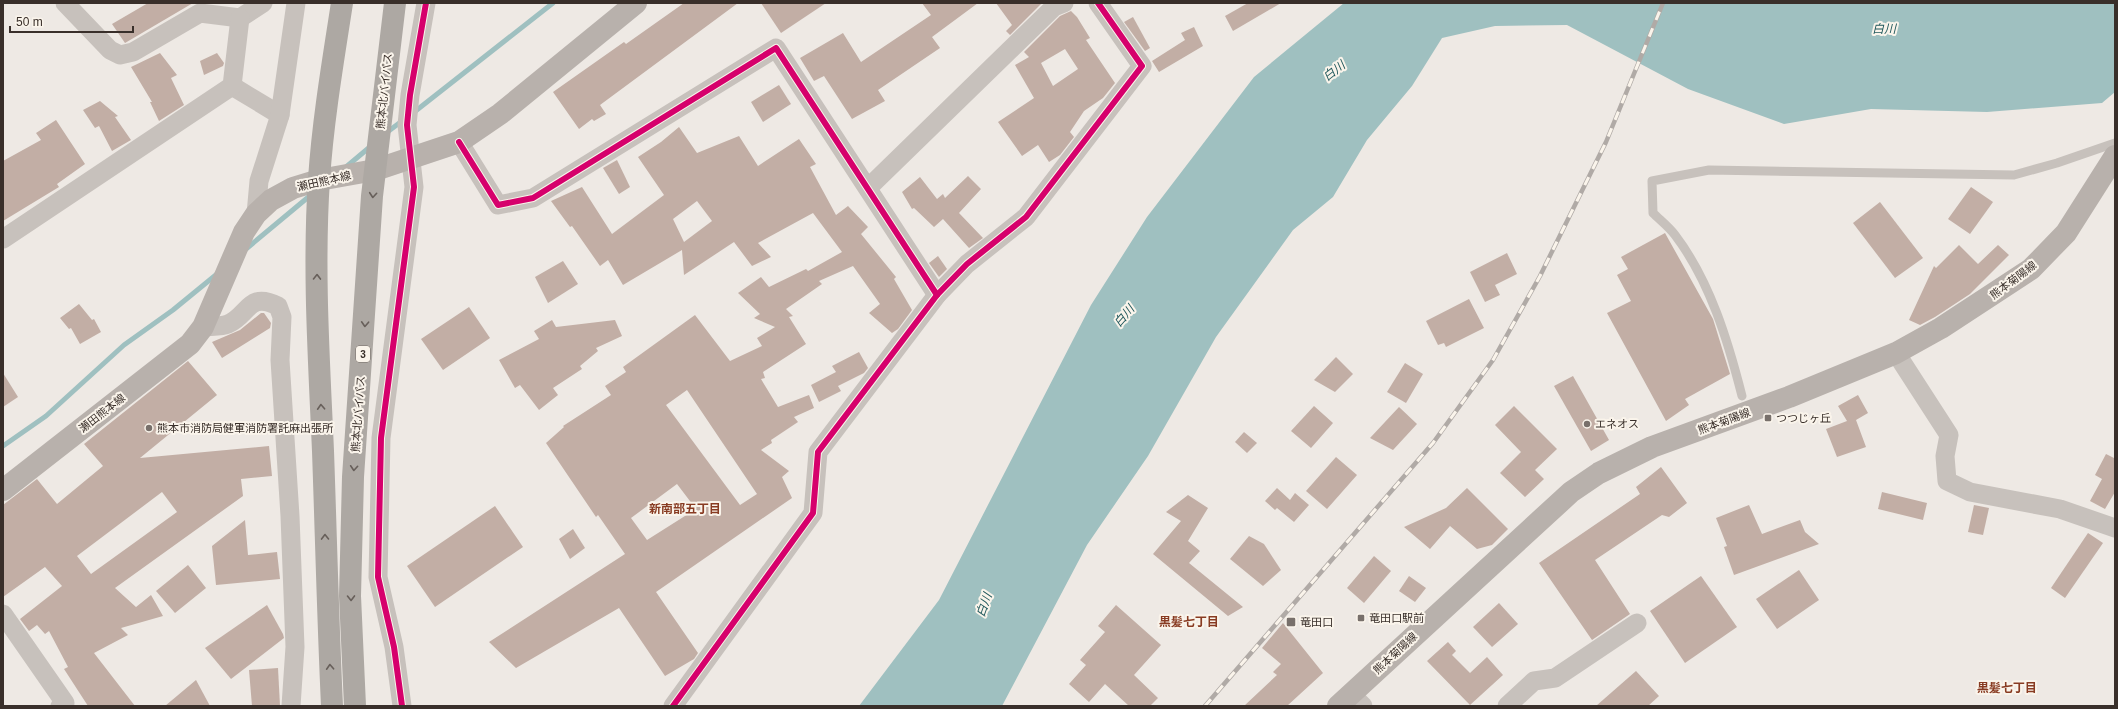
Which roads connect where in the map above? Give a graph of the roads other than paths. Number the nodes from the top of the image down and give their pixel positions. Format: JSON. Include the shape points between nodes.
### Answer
{"nodes":[{"id":1,"x":65,"y":3,"type":"edge"},
{"id":2,"x":263,"y":3,"type":"edge"},
{"id":3,"x":296,"y":3,"type":"edge"},
{"id":4,"x":342,"y":3,"type":"edge"},
{"id":5,"x":395,"y":3,"type":"edge"},
{"id":6,"x":426,"y":3,"type":"edge"},
{"id":7,"x":636,"y":3,"type":"edge"},
{"id":8,"x":1064,"y":3,"type":"edge"},
{"id":9,"x":1098,"y":3,"type":"edge"},
{"id":10,"x":236,"y":13,"type":"edge"},
{"id":11,"x":232,"y":86,"type":"junction"},
{"id":12,"x":280,"y":115,"type":"junction"},
{"id":13,"x":459,"y":142,"type":"junction"},
{"id":14,"x":2115,"y":143,"type":"edge"},
{"id":15,"x":2115,"y":156,"type":"edge"},
{"id":16,"x":410,"y":159,"type":"junction"},
{"id":17,"x":375,"y":170,"type":"junction"},
{"id":18,"x":319,"y":180,"type":"junction"},
{"id":19,"x":868,"y":188,"type":"junction"},
{"id":20,"x":256,"y":214,"type":"junction"},
{"id":21,"x":3,"y":239,"type":"edge"},
{"id":22,"x":938,"y":295,"type":"junction"},
{"id":23,"x":203,"y":327,"type":"junction"},
{"id":24,"x":1896,"y":353,"type":"junction"},
{"id":25,"x":1742,"y":396,"type":"dead end"},
{"id":26,"x":3,"y":490,"type":"edge"},
{"id":27,"x":2115,"y":528,"type":"edge"},
{"id":28,"x":3,"y":614,"type":"edge"},
{"id":29,"x":1637,"y":623,"type":"dead end"},
{"id":30,"x":1351,"y":702,"type":"edge"},
{"id":31,"x":60,"y":706,"type":"edge"},
{"id":32,"x":291,"y":706,"type":"edge"},
{"id":33,"x":332,"y":706,"type":"edge"},
{"id":34,"x":355,"y":706,"type":"edge"},
{"id":35,"x":402,"y":706,"type":"edge"},
{"id":36,"x":673,"y":706,"type":"edge"},
{"id":37,"x":1507,"y":706,"type":"edge"}],
"edges":[{"from":1,"to":10,"type":"street","via":[[110,50],[120,55],[133,52],[200,13]]},
{"from":2,"to":10,"type":"street"},
{"from":3,"to":12,"type":"street"},
{"from":4,"to":18,"type":"highway","via":[[323,129]]},
{"from":5,"to":17,"type":"highway","name":"熊本北バイパス","number":"3"},
{"from":6,"to":16,"type":"street","via":[[410,95],[407,125]]},
{"from":7,"to":13,"type":"main road","name":"瀬田熊本線","via":[[500,114]]},
{"from":8,"to":19,"type":"street","via":[[1054,7]]},
{"from":9,"to":22,"type":"street","via":[[1142,66],[1026,217],[967,264]]},
{"from":10,"to":11,"type":"street"},
{"from":11,"to":12,"type":"street"},
{"from":11,"to":21,"type":"street"},
{"from":12,"to":20,"type":"street","via":[[259,181]]},
{"from":13,"to":16,"type":"main road","name":"瀬田熊本線"},
{"from":13,"to":19,"type":"street","via":[[498,205],[533,198],[776,48]]},
{"from":14,"to":25,"type":"lane","via":[[2014,175],[1709,170],[1652,181],[1653,213],[1675,234],[1701,278],[1720,322]]},
{"from":15,"to":24,"type":"main road","name":"熊本菊陽線","via":[[2066,233],[2031,269],[1947,324]]},
{"from":16,"to":17,"type":"main road","name":"瀬田熊本線"},
{"from":16,"to":35,"type":"street","via":[[414,187],[381,438],[378,569],[394,647]]},
{"from":17,"to":18,"type":"main road","name":"瀬田熊本線"},
{"from":17,"to":34,"type":"highway","name":"熊本北バイパス","number":"3","one_way":true,"via":[[353,477],[350,596]]},
{"from":18,"to":20,"type":"main road","name":"瀬田熊本線","via":[[293,188],[271,200]]},
{"from":33,"to":18,"type":"highway","one_way":true,"via":[[317,314]]},
{"from":19,"to":22,"type":"street"},
{"from":20,"to":23,"type":"main road","name":"瀬田熊本線","via":[[244,232]]},
{"from":22,"to":36,"type":"street","via":[[818,452],[813,513]]},
{"from":23,"to":26,"type":"main road","name":"瀬田熊本線","via":[[190,344]]},
{"from":23,"to":32,"type":"street","via":[[228,325],[254,302],[267,301],[278,306],[282,317],[280,360],[295,647]]},
{"from":24,"to":27,"type":"street","via":[[1949,435],[1945,456],[1947,481],[1970,492],[2060,509]]},
{"from":24,"to":30,"type":"main road","name":"熊本菊陽線","via":[[1789,397],[1652,447],[1599,473],[1570,492]]},
{"from":28,"to":31,"type":"street","via":[[65,703]]},
{"from":29,"to":37,"type":"street","via":[[1555,678],[1534,681]]}]}
